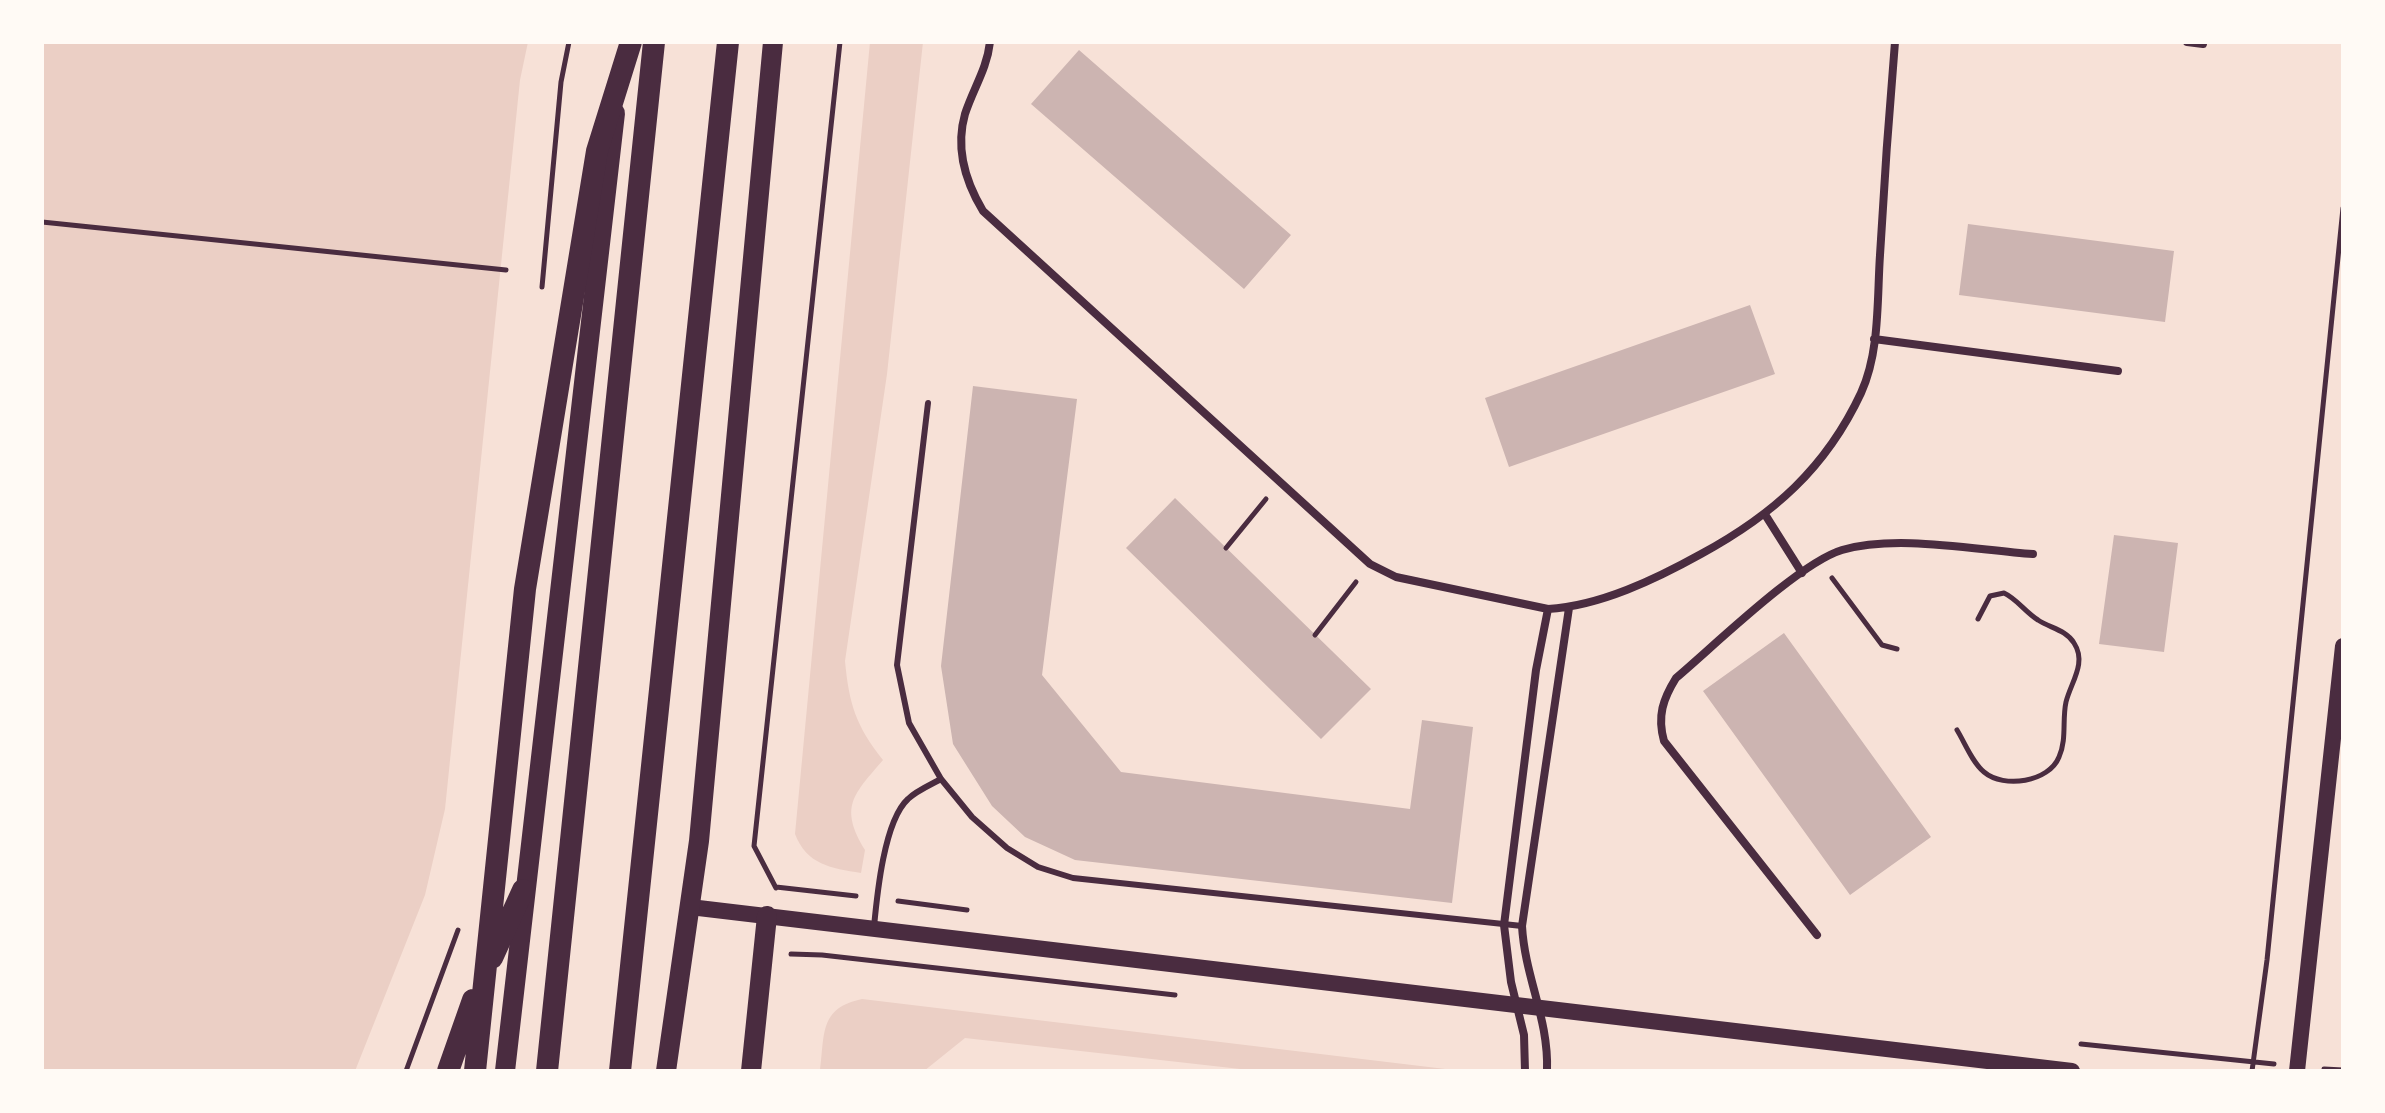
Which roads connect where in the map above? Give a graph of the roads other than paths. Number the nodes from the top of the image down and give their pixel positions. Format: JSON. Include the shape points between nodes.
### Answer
{"nodes":[{"id":1,"x":625,"y":42,"type":"edge"},
{"id":2,"x":631,"y":42,"type":"edge"},
{"id":3,"x":654,"y":42,"type":"edge"},
{"id":4,"x":728,"y":42,"type":"edge"},
{"id":5,"x":773,"y":42,"type":"edge"},
{"id":6,"x":990,"y":42,"type":"edge"},
{"id":7,"x":1895,"y":42,"type":"edge"},
{"id":8,"x":2187,"y":42,"type":"edge"},
{"id":9,"x":2203,"y":44,"type":"dead end"},
{"id":10,"x":1874,"y":339,"type":"junction"},
{"id":11,"x":2118,"y":371,"type":"dead end"},
{"id":12,"x":928,"y":403,"type":"dead end"},
{"id":13,"x":1766,"y":516,"type":"junction"},
{"id":14,"x":2033,"y":554,"type":"dead end"},
{"id":15,"x":1802,"y":573,"type":"junction"},
{"id":16,"x":1569,"y":608,"type":"junction"},
{"id":17,"x":1548,"y":609,"type":"junction"},
{"id":18,"x":2343,"y":646,"type":"edge"},
{"id":19,"x":941,"y":779,"type":"junction"},
{"id":20,"x":523,"y":890,"type":"junction"},
{"id":21,"x":690,"y":907,"type":"junction"},
{"id":22,"x":767,"y":916,"type":"junction"},
{"id":23,"x":1504,"y":925,"type":"junction"},
{"id":24,"x":1522,"y":926,"type":"junction"},
{"id":25,"x":874,"y":927,"type":"junction"},
{"id":26,"x":1817,"y":935,"type":"dead end"},
{"id":27,"x":1519,"y":1006,"type":"junction"},
{"id":28,"x":1540,"y":1007,"type":"junction"},
{"id":29,"x":448,"y":1071,"type":"edge"},
{"id":30,"x":475,"y":1071,"type":"edge"},
{"id":31,"x":505,"y":1071,"type":"edge"},
{"id":32,"x":547,"y":1071,"type":"edge"},
{"id":33,"x":620,"y":1071,"type":"edge"},
{"id":34,"x":666,"y":1071,"type":"edge"},
{"id":35,"x":751,"y":1071,"type":"edge"},
{"id":36,"x":1525,"y":1071,"type":"edge"},
{"id":37,"x":1547,"y":1071,"type":"edge"},
{"id":38,"x":2072,"y":1071,"type":"edge"},
{"id":39,"x":2297,"y":1071,"type":"edge"}],
"edges":[{"from":1,"to":20,"type":"main road"},
{"from":2,"to":30,"type":"highway","via":[[597,151],[525,589]]},
{"from":3,"to":32,"type":"highway"},
{"from":4,"to":33,"type":"highway"},
{"from":5,"to":21,"type":"main road"},
{"from":6,"to":17,"type":"street","via":[[983,76],[965,115],[960,150],[967,184],[983,211],[1370,564],[1396,577]]},
{"from":7,"to":10,"type":"street"},
{"from":8,"to":9,"type":"street"},
{"from":10,"to":11,"type":"street"},
{"from":10,"to":13,"type":"street","via":[[1862,391],[1837,434],[1803,482]]},
{"from":12,"to":19,"type":"lane","via":[[897,665],[909,723]]},
{"from":13,"to":15,"type":"street"},
{"from":13,"to":16,"type":"street","via":[[1675,568]]},
{"from":14,"to":15,"type":"street","via":[[1862,546],[1839,551]]},
{"from":15,"to":26,"type":"street","via":[[1676,678],[1661,707],[1659,725],[1664,741]]},
{"from":16,"to":17,"type":"street"},
{"from":16,"to":24,"type":"street"},
{"from":17,"to":23,"type":"street"},
{"from":18,"to":39,"type":"main road"},
{"from":19,"to":23,"type":"lane","via":[[1007,848],[1038,867],[1073,878]]},
{"from":19,"to":25,"type":"lane","via":[[907,799],[893,825]]},
{"from":20,"to":29,"type":"highway"},
{"from":20,"to":31,"type":"main road"},
{"from":21,"to":22,"type":"main road"},
{"from":21,"to":34,"type":"main road"},
{"from":22,"to":25,"type":"main road"},
{"from":22,"to":35,"type":"main road"},
{"from":23,"to":24,"type":"lane"},
{"from":23,"to":27,"type":"street"},
{"from":24,"to":28,"type":"street","via":[[1524,962]]},
{"from":25,"to":27,"type":"main road"},
{"from":27,"to":28,"type":"main road"},
{"from":27,"to":36,"type":"street"},
{"from":28,"to":37,"type":"street"},
{"from":28,"to":38,"type":"main road"}]}
